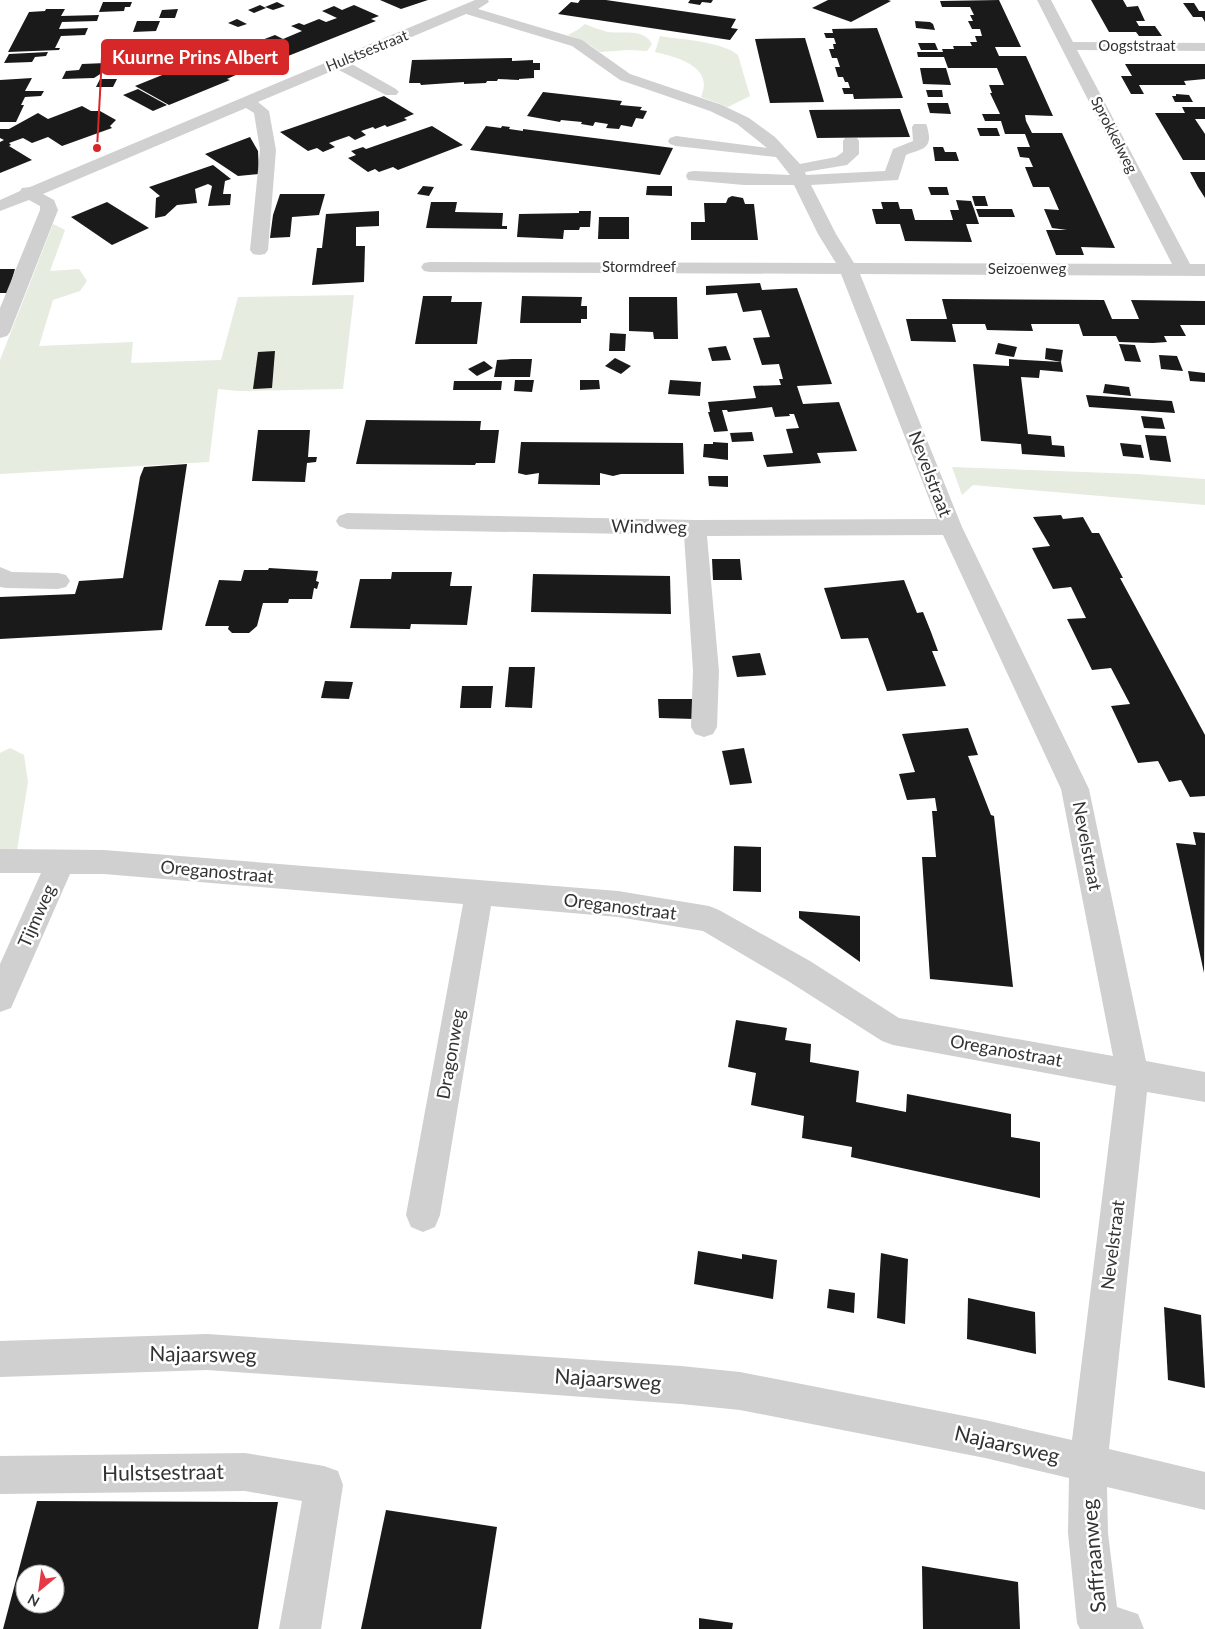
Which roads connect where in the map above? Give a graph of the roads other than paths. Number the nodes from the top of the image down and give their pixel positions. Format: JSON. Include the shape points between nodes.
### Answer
{"nodes":[{"id":1,"x":487,"y":0,"type":"edge"},
{"id":2,"x":1044,"y":0,"type":"edge"},
{"id":3,"x":467,"y":10,"type":"junction"},
{"id":4,"x":1069,"y":46,"type":"junction"},
{"id":5,"x":1205,"y":47,"type":"edge"},
{"id":6,"x":338,"y":63,"type":"junction"},
{"id":7,"x":390,"y":92,"type":"dead end"},
{"id":8,"x":246,"y":101,"type":"junction"},
{"id":9,"x":920,"y":127,"type":"dead end"},
{"id":10,"x":676,"y":141,"type":"dead end"},
{"id":11,"x":851,"y":141,"type":"dead end"},
{"id":12,"x":780,"y":152,"type":"junction"},
{"id":13,"x":798,"y":175,"type":"junction"},
{"id":14,"x":694,"y":176,"type":"dead end"},
{"id":15,"x":28,"y":192,"type":"junction"},
{"id":16,"x":2,"y":204,"type":"edge"},
{"id":17,"x":259,"y":250,"type":"dead end"},
{"id":18,"x":430,"y":267,"type":"dead end"},
{"id":19,"x":848,"y":268,"type":"junction"},
{"id":20,"x":1184,"y":270,"type":"junction"},
{"id":21,"x":1205,"y":270,"type":"edge"},
{"id":22,"x":0,"y":332,"type":"edge"},
{"id":23,"x":347,"y":521,"type":"dead end"},
{"id":24,"x":951,"y":527,"type":"junction"},
{"id":25,"x":695,"y":528,"type":"junction"},
{"id":26,"x":0,"y":574,"type":"edge"},
{"id":27,"x":58,"y":581,"type":"dead end"},
{"id":28,"x":704,"y":726,"type":"dead end"},
{"id":29,"x":0,"y":861,"type":"edge"},
{"id":30,"x":61,"y":861,"type":"junction"},
{"id":31,"x":480,"y":893,"type":"junction"},
{"id":32,"x":0,"y":998,"type":"edge"},
{"id":33,"x":1133,"y":1074,"type":"junction"},
{"id":34,"x":1205,"y":1087,"type":"edge"},
{"id":35,"x":423,"y":1215,"type":"dead end"},
{"id":36,"x":0,"y":1359,"type":"edge"},
{"id":37,"x":1088,"y":1464,"type":"junction"},
{"id":38,"x":0,"y":1475,"type":"edge"},
{"id":39,"x":1205,"y":1491,"type":"edge"},
{"id":40,"x":300,"y":1629,"type":"edge"},
{"id":41,"x":1124,"y":1629,"type":"edge"}],
"edges":[{"from":1,"to":3,"type":"street","name":"Hulstsestraat"},
{"from":2,"to":4,"type":"street","name":"Sprokkelweg"},
{"from":3,"to":6,"type":"street","name":"Hulstsestraat"},
{"from":3,"to":12,"type":"street","name":"Nevelstraat","via":[[577,43],[625,77],[716,108],[743,121]]},
{"from":4,"to":5,"type":"street","name":"Oogststraat"},
{"from":4,"to":20,"type":"street","name":"Sprokkelweg"},
{"from":6,"to":7,"type":"street"},
{"from":6,"to":8,"type":"street","name":"Hulstsestraat"},
{"from":8,"to":15,"type":"street","name":"Hulstsestraat"},
{"from":8,"to":17,"type":"street","via":[[261,111],[268,150]]},
{"from":9,"to":13,"type":"street","via":[[921,143],[899,152],[892,176]]},
{"from":10,"to":12,"type":"street"},
{"from":11,"to":13,"type":"street","via":[[850,154],[841,161]]},
{"from":12,"to":13,"type":"street","name":"Nevelstraat"},
{"from":13,"to":14,"type":"street","via":[[727,180]]},
{"from":13,"to":19,"type":"street","name":"Nevelstraat"},
{"from":15,"to":16,"type":"street","name":"Hulstsestraat"},
{"from":15,"to":22,"type":"street","via":[[48,204],[49,210]]},
{"from":18,"to":19,"type":"street","name":"Stormdreef"},
{"from":19,"to":20,"type":"street","name":"Seizoenweg"},
{"from":19,"to":24,"type":"street","name":"Nevelstraat"},
{"from":20,"to":21,"type":"street","name":"Seizoenweg"},
{"from":23,"to":25,"type":"street","name":"Windweg"},
{"from":24,"to":25,"type":"street","name":"Windweg"},
{"from":24,"to":33,"type":"street","name":"Nevelstraat","via":[[1075,789]]},
{"from":25,"to":28,"type":"street","via":[[706,671]]},
{"from":26,"to":27,"type":"street","via":[[6,580]]},
{"from":29,"to":30,"type":"street","name":"Oreganostraat"},
{"from":30,"to":31,"type":"street","name":"Oreganostraat"},
{"from":30,"to":32,"type":"street","name":"Tijmweg"},
{"from":31,"to":33,"type":"street","name":"Oreganostraat","via":[[618,904],[710,919],[893,1030]]},
{"from":31,"to":35,"type":"street","name":"Dragonweg"},
{"from":33,"to":34,"type":"street","name":"Oreganostraat"},
{"from":33,"to":37,"type":"street","name":"Nevelstraat"},
{"from":36,"to":37,"type":"street","name":"Najaarsweg","via":[[207,1352],[680,1385],[740,1391],[985,1439]]},
{"from":37,"to":39,"type":"street","name":"Najaarsweg"},
{"from":37,"to":41,"type":"street","name":"Saffraanweg","via":[[1088,1533],[1098,1623]]},
{"from":38,"to":40,"type":"street","name":"Hulstsestraat","via":[[245,1472],[324,1485]]}]}
